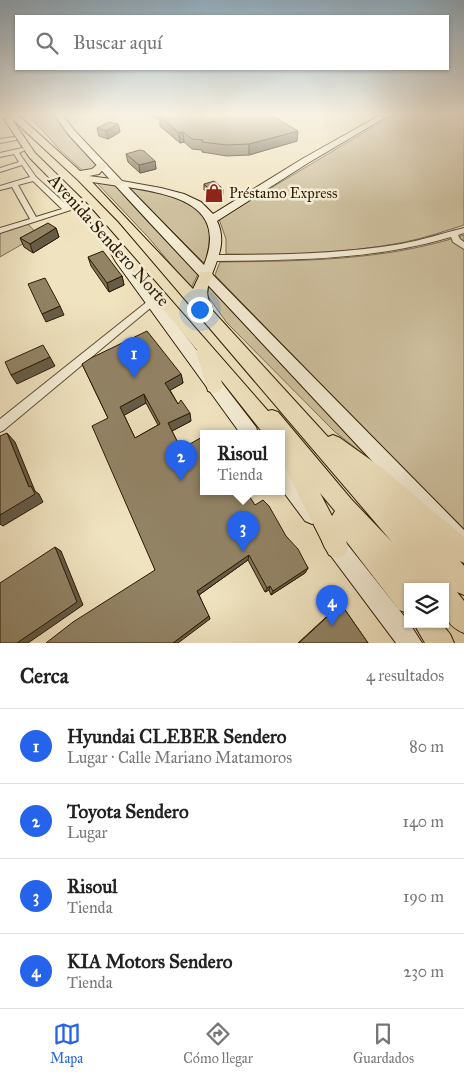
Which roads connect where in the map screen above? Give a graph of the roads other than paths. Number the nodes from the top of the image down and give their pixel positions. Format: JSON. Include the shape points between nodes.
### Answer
{"nodes":[{"id":1,"x":23,"y":144,"type":"edge"},
{"id":2,"x":82,"y":144,"type":"edge"},
{"id":3,"x":335,"y":144,"type":"edge"},
{"id":4,"x":47,"y":146,"type":"edge"},
{"id":5,"x":27,"y":149,"type":"junction"},
{"id":6,"x":15,"y":151,"type":"junction"},
{"id":7,"x":0,"y":155,"type":"edge"},
{"id":8,"x":23,"y":163,"type":"junction"},
{"id":9,"x":102,"y":165,"type":"junction"},
{"id":10,"x":0,"y":170,"type":"edge"},
{"id":11,"x":80,"y":176,"type":"junction"},
{"id":12,"x":34,"y":178,"type":"junction"},
{"id":13,"x":119,"y":183,"type":"junction"},
{"id":14,"x":14,"y":184,"type":"junction"},
{"id":15,"x":0,"y":188,"type":"edge"},
{"id":16,"x":82,"y":205,"type":"junction"},
{"id":17,"x":68,"y":209,"type":"junction"},
{"id":18,"x":213,"y":219,"type":"junction"},
{"id":19,"x":34,"y":220,"type":"junction"},
{"id":20,"x":464,"y":230,"type":"edge"},
{"id":21,"x":0,"y":231,"type":"edge"},
{"id":22,"x":452,"y":233,"type":"junction"},
{"id":23,"x":108,"y":235,"type":"junction"},
{"id":24,"x":464,"y":246,"type":"edge"},
{"id":25,"x":215,"y":258,"type":"junction"},
{"id":26,"x":206,"y":275,"type":"junction"},
{"id":27,"x":151,"y":303,"type":"junction"},
{"id":28,"x":222,"y":331,"type":"junction"},
{"id":29,"x":203,"y":346,"type":"junction"},
{"id":30,"x":214,"y":386,"type":"junction"},
{"id":31,"x":0,"y":426,"type":"edge"},
{"id":32,"x":306,"y":426,"type":"junction"},
{"id":33,"x":248,"y":430,"type":"edge"},
{"id":34,"x":271,"y":430,"type":"edge"},
{"id":35,"x":281,"y":430,"type":"edge"},
{"id":36,"x":285,"y":435,"type":"edge"},
{"id":37,"x":333,"y":444,"type":"junction"},
{"id":38,"x":285,"y":447,"type":"edge"},
{"id":39,"x":285,"y":450,"type":"edge"},
{"id":40,"x":285,"y":478,"type":"edge"},
{"id":41,"x":464,"y":544,"type":"edge"},
{"id":42,"x":336,"y":547,"type":"junction"},
{"id":43,"x":464,"y":552,"type":"edge"},
{"id":44,"x":420,"y":583,"type":"edge"},
{"id":45,"x":435,"y":583,"type":"edge"},
{"id":46,"x":464,"y":583,"type":"edge"},
{"id":47,"x":404,"y":597,"type":"edge"},
{"id":48,"x":449,"y":602,"type":"edge"},
{"id":49,"x":458,"y":615,"type":"edge"},
{"id":50,"x":429,"y":628,"type":"edge"},
{"id":51,"x":410,"y":643,"type":"edge"},
{"id":52,"x":441,"y":643,"type":"edge"}],
"edges":[{"from":1,"to":5,"type":"main road","name":"Avenida Sendero Norte"},
{"from":2,"to":9,"type":"street"},
{"from":3,"to":18,"type":"street"},
{"from":4,"to":11,"type":"main road","name":"Avenida Sendero Norte"},
{"from":5,"to":6,"type":"street"},
{"from":5,"to":16,"type":"main road","name":"Avenida Sendero Norte"},
{"from":6,"to":7,"type":"street"},
{"from":6,"to":8,"type":"street"},
{"from":8,"to":10,"type":"street"},
{"from":8,"to":12,"type":"street"},
{"from":9,"to":11,"type":"main road","via":[[95,172]]},
{"from":9,"to":13,"type":"street"},
{"from":11,"to":13,"type":"main road"},
{"from":11,"to":28,"type":"main road","name":"Avenida Sendero Norte"},
{"from":12,"to":14,"type":"street"},
{"from":12,"to":17,"type":"street"},
{"from":13,"to":18,"type":"street","via":[[173,192],[196,204]]},
{"from":13,"to":26,"type":"street"},
{"from":14,"to":15,"type":"street"},
{"from":14,"to":19,"type":"street"},
{"from":16,"to":17,"type":"street"},
{"from":16,"to":23,"type":"main road","name":"Avenida Sendero Norte"},
{"from":17,"to":19,"type":"street"},
{"from":18,"to":25,"type":"street","via":[[217,235]]},
{"from":19,"to":21,"type":"street"},
{"from":20,"to":22,"type":"street"},
{"from":22,"to":24,"type":"street"},
{"from":22,"to":25,"type":"street","via":[[422,242],[334,255]]},
{"from":23,"to":27,"type":"street","via":[[112,248]]},
{"from":23,"to":29,"type":"main road","name":"Avenida Sendero Norte"},
{"from":25,"to":26,"type":"street"},
{"from":26,"to":28,"type":"main road","via":[[198,293]]},
{"from":26,"to":41,"type":"street"},
{"from":27,"to":30,"type":"street"},
{"from":27,"to":31,"type":"street"},
{"from":28,"to":32,"type":"main road","name":"Avenida Sendero Norte"},
{"from":29,"to":30,"type":"main road"},
{"from":29,"to":34,"type":"main road","name":"Avenida Sendero Norte"},
{"from":29,"to":35,"type":"main road","via":[[230,368]]},
{"from":30,"to":33,"type":"street"},
{"from":32,"to":37,"type":"main road"},
{"from":32,"to":45,"type":"main road","name":"Avenida Sendero Norte","via":[[388,519]]},
{"from":36,"to":44,"type":"main road","via":[[357,522]]},
{"from":37,"to":43,"type":"main road","via":[[375,475]]},
{"from":37,"to":46,"type":"main road"},
{"from":38,"to":47,"type":"main road","name":"Avenida Sendero Norte"},
{"from":39,"to":42,"type":"main road"},
{"from":40,"to":42,"type":"street"},
{"from":42,"to":51,"type":"street"},
{"from":48,"to":49,"type":"main road"},
{"from":50,"to":52,"type":"main road"}]}
